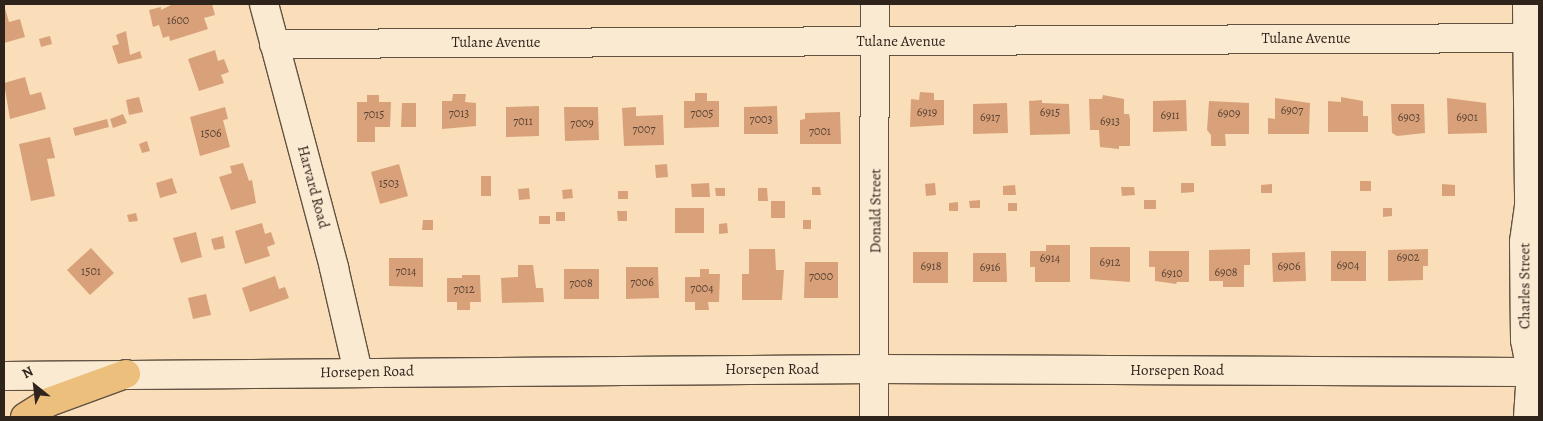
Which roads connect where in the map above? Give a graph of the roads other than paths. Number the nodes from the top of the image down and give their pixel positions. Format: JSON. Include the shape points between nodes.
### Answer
{"nodes":[{"id":1,"x":264,"y":4,"type":"edge"},
{"id":2,"x":875,"y":4,"type":"edge"},
{"id":3,"x":1528,"y":4,"type":"edge"},
{"id":4,"x":1534,"y":39,"type":"edge"},
{"id":5,"x":875,"y":42,"type":"junction"},
{"id":6,"x":274,"y":44,"type":"junction"},
{"id":7,"x":874,"y":369,"type":"junction"},
{"id":8,"x":358,"y":372,"type":"junction"},
{"id":9,"x":1535,"y":372,"type":"edge"},
{"id":10,"x":126,"y":374,"type":"junction"},
{"id":11,"x":4,"y":376,"type":"edge"},
{"id":12,"x":25,"y":417,"type":"edge"},
{"id":13,"x":874,"y":417,"type":"edge"},
{"id":14,"x":1528,"y":417,"type":"edge"}],
"edges":[{"from":1,"to":6,"type":"street","name":"Harvard Road"},
{"from":2,"to":5,"type":"street","name":"Donald Street"},
{"from":3,"to":4,"type":"street","name":"Charles Street"},
{"from":4,"to":5,"type":"street","name":"Tulane Avenue"},
{"from":4,"to":9,"type":"street","name":"Charles Street","via":[[1525,330]]},
{"from":5,"to":6,"type":"street","name":"Tulane Avenue"},
{"from":5,"to":7,"type":"street","name":"Donald Street"},
{"from":6,"to":8,"type":"street","name":"Harvard Road","via":[[334,268]]},
{"from":7,"to":8,"type":"street","name":"Horsepen Road"},
{"from":7,"to":9,"type":"street","name":"Horsepen Road"},
{"from":7,"to":13,"type":"street","name":"Donald Street"},
{"from":8,"to":10,"type":"street","name":"Horsepen Road"},
{"from":9,"to":14,"type":"street","name":"Charles Street"},
{"from":10,"to":11,"type":"street","name":"Horsepen Road"},
{"from":10,"to":12,"type":"main road","via":[[49,402]]}]}
